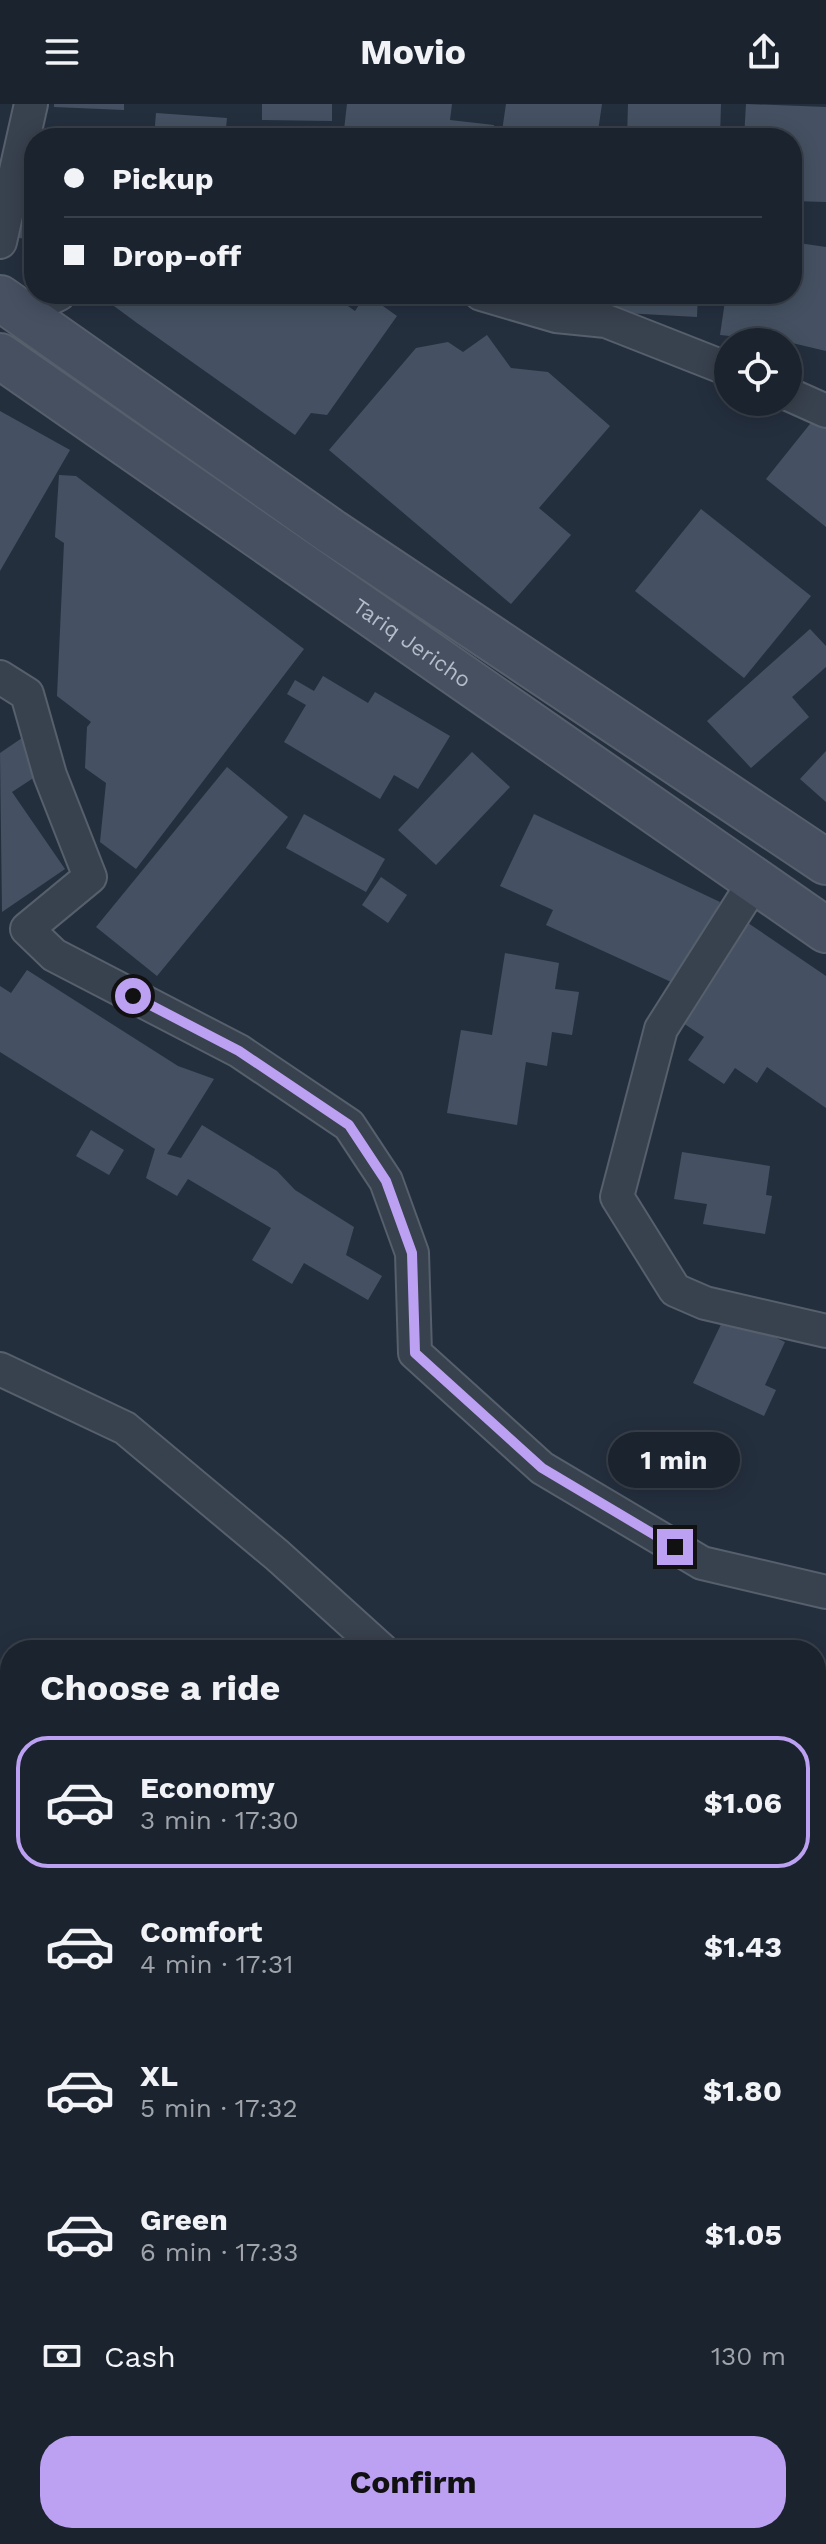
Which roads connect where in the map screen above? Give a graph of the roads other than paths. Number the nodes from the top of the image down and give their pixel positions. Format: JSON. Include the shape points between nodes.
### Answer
{"nodes":[{"id":1,"x":31,"y":104,"type":"edge"},
{"id":2,"x":26,"y":128,"type":"edge"},
{"id":3,"x":24,"y":135,"type":"edge"},
{"id":4,"x":0,"y":242,"type":"edge"},
{"id":5,"x":32,"y":304,"type":"edge"},
{"id":6,"x":515,"y":304,"type":"edge"},
{"id":7,"x":0,"y":356,"type":"edge"},
{"id":8,"x":714,"y":363,"type":"edge"},
{"id":9,"x":802,"y":400,"type":"edge"},
{"id":10,"x":826,"y":411,"type":"edge"},
{"id":11,"x":0,"y":677,"type":"edge"},
{"id":12,"x":826,"y":862,"type":"edge"},
{"id":13,"x":755,"y":881,"type":"junction"},
{"id":14,"x":826,"y":930,"type":"edge"},
{"id":15,"x":826,"y":1331,"type":"edge"},
{"id":16,"x":0,"y":1369,"type":"edge"},
{"id":17,"x":826,"y":1592,"type":"edge"},
{"id":18,"x":371,"y":1640,"type":"edge"}],
"edges":[{"from":1,"to":2,"type":"street"},
{"from":3,"to":4,"type":"street"},
{"from":5,"to":12,"type":"main road","via":[[332,532]]},
{"from":6,"to":8,"type":"street","via":[[556,316],[606,321]]},
{"from":7,"to":13,"type":"main road","name":"Tariq Jericho"},
{"from":9,"to":10,"type":"street"},
{"from":11,"to":17,"type":"street","via":[[27,694],[50,775],[90,877],[27,929],[54,955],[239,1051],[349,1125],[386,1181],[412,1253],[415,1353],[542,1468],[702,1563]]},
{"from":13,"to":14,"type":"main road","name":"Tariq Jericho"},
{"from":13,"to":15,"type":"street","via":[[661,1029],[617,1197],[675,1290],[705,1303]]},
{"from":16,"to":18,"type":"street","via":[[125,1428]]}]}
